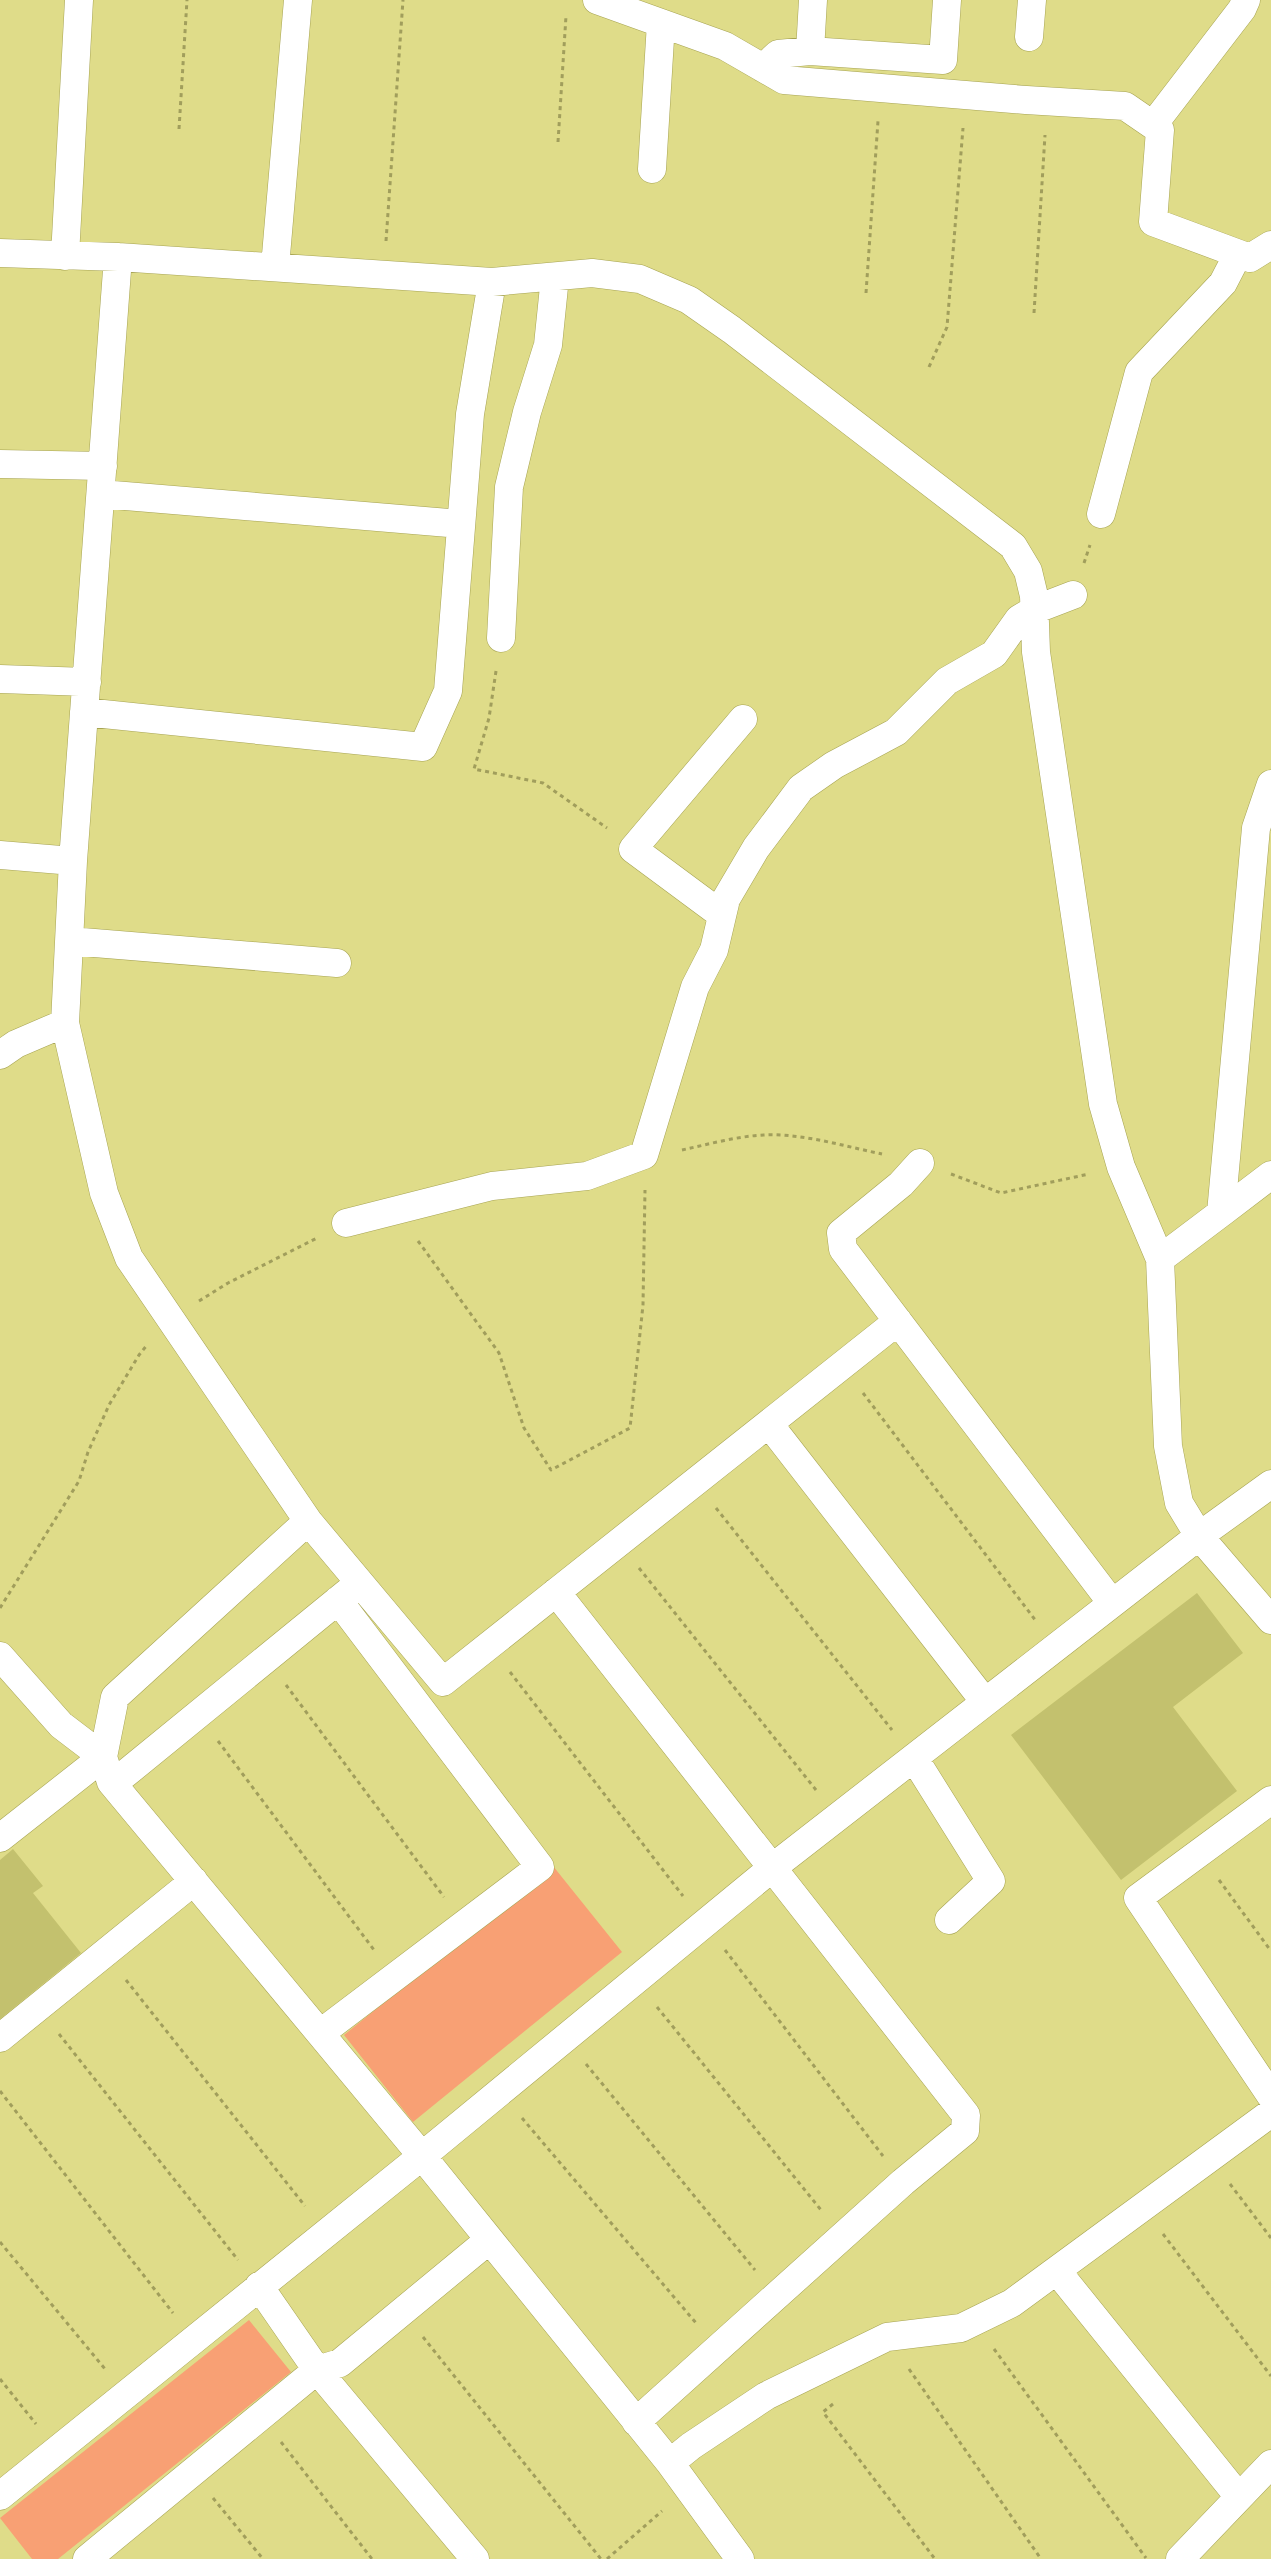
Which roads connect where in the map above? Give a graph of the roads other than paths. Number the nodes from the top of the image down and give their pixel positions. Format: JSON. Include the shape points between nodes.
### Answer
{"nodes":[{"id":1,"x":79,"y":0,"type":"edge"},
{"id":2,"x":298,"y":0,"type":"edge"},
{"id":3,"x":597,"y":0,"type":"edge"},
{"id":4,"x":813,"y":0,"type":"edge"},
{"id":5,"x":948,"y":0,"type":"edge"},
{"id":6,"x":1032,"y":0,"type":"edge"},
{"id":7,"x":1246,"y":0,"type":"edge"},
{"id":8,"x":661,"y":23,"type":"junction"},
{"id":9,"x":1029,"y":37,"type":"dead end"},
{"id":10,"x":810,"y":51,"type":"junction"},
{"id":11,"x":763,"y":68,"type":"junction"},
{"id":12,"x":1153,"y":125,"type":"junction"},
{"id":13,"x":652,"y":169,"type":"dead end"},
{"id":14,"x":1271,"y":245,"type":"edge"},
{"id":15,"x":0,"y":253,"type":"edge"},
{"id":16,"x":1238,"y":254,"type":"junction"},
{"id":17,"x":65,"y":256,"type":"junction"},
{"id":18,"x":118,"y":257,"type":"junction"},
{"id":19,"x":276,"y":268,"type":"junction"},
{"id":20,"x":555,"y":277,"type":"junction"},
{"id":21,"x":492,"y":282,"type":"junction"},
{"id":22,"x":0,"y":464,"type":"edge"},
{"id":23,"x":103,"y":466,"type":"junction"},
{"id":24,"x":101,"y":494,"type":"junction"},
{"id":25,"x":1101,"y":514,"type":"road end"},
{"id":26,"x":461,"y":524,"type":"junction"},
{"id":27,"x":1073,"y":595,"type":"road end"},
{"id":28,"x":1034,"y":610,"type":"junction"},
{"id":29,"x":502,"y":638,"type":"road end"},
{"id":30,"x":0,"y":679,"type":"edge"},
{"id":31,"x":87,"y":682,"type":"junction"},
{"id":32,"x":84,"y":712,"type":"junction"},
{"id":33,"x":743,"y":719,"type":"dead end"},
{"id":34,"x":1271,"y":784,"type":"edge"},
{"id":35,"x":0,"y":855,"type":"edge"},
{"id":36,"x":73,"y":860,"type":"junction"},
{"id":37,"x":722,"y":915,"type":"junction"},
{"id":38,"x":70,"y":941,"type":"junction"},
{"id":39,"x":337,"y":963,"type":"dead end"},
{"id":40,"x":65,"y":1023,"type":"junction"},
{"id":41,"x":0,"y":1055,"type":"edge"},
{"id":42,"x":920,"y":1163,"type":"dead end"},
{"id":43,"x":1271,"y":1175,"type":"edge"},
{"id":44,"x":1221,"y":1214,"type":"junction"},
{"id":45,"x":346,"y":1223,"type":"road end"},
{"id":46,"x":1160,"y":1259,"type":"junction"},
{"id":47,"x":898,"y":1321,"type":"junction"},
{"id":48,"x":769,"y":1424,"type":"junction"},
{"id":49,"x":1271,"y":1484,"type":"edge"},
{"id":50,"x":308,"y":1521,"type":"junction"},
{"id":51,"x":1199,"y":1536,"type":"junction"},
{"id":52,"x":360,"y":1583,"type":"junction"},
{"id":53,"x":556,"y":1592,"type":"junction"},
{"id":54,"x":338,"y":1600,"type":"junction"},
{"id":55,"x":1112,"y":1603,"type":"junction"},
{"id":56,"x":1271,"y":1620,"type":"edge"},
{"id":57,"x":0,"y":1656,"type":"edge"},
{"id":58,"x":985,"y":1702,"type":"junction"},
{"id":59,"x":914,"y":1758,"type":"junction"},
{"id":60,"x":107,"y":1769,"type":"junction"},
{"id":61,"x":1271,"y":1800,"type":"edge"},
{"id":62,"x":0,"y":1838,"type":"edge"},
{"id":63,"x":772,"y":1868,"type":"junction"},
{"id":64,"x":194,"y":1881,"type":"junction"},
{"id":65,"x":949,"y":1920,"type":"dead end"},
{"id":66,"x":322,"y":2032,"type":"junction"},
{"id":67,"x":0,"y":2038,"type":"edge"},
{"id":68,"x":1271,"y":2096,"type":"edge"},
{"id":69,"x":1271,"y":2113,"type":"edge"},
{"id":70,"x":422,"y":2156,"type":"junction"},
{"id":71,"x":489,"y":2240,"type":"junction"},
{"id":72,"x":1057,"y":2271,"type":"junction"},
{"id":73,"x":258,"y":2286,"type":"junction"},
{"id":74,"x":317,"y":2370,"type":"junction"},
{"id":75,"x":636,"y":2422,"type":"junction"},
{"id":76,"x":670,"y":2463,"type":"junction"},
{"id":77,"x":1271,"y":2464,"type":"edge"},
{"id":78,"x":0,"y":2496,"type":"edge"},
{"id":79,"x":1239,"y":2497,"type":"junction"},
{"id":80,"x":87,"y":2559,"type":"edge"},
{"id":81,"x":475,"y":2559,"type":"edge"},
{"id":82,"x":740,"y":2559,"type":"edge"},
{"id":83,"x":1180,"y":2559,"type":"edge"}],
"edges":[{"from":1,"to":17,"type":"street"},
{"from":2,"to":19,"type":"street"},
{"from":3,"to":8,"type":"street"},
{"from":4,"to":10,"type":"street"},
{"from":5,"to":10,"type":"street","via":[[943,60]]},
{"from":6,"to":9,"type":"street"},
{"from":7,"to":12,"type":"street"},
{"from":8,"to":11,"type":"street","via":[[725,46]]},
{"from":8,"to":13,"type":"street"},
{"from":10,"to":11,"type":"street","via":[[778,54]]},
{"from":11,"to":12,"type":"street","via":[[784,80],[1125,106]]},
{"from":12,"to":16,"type":"street","via":[[1160,130],[1154,222]]},
{"from":14,"to":16,"type":"street","via":[[1250,258]]},
{"from":15,"to":17,"type":"street"},
{"from":16,"to":25,"type":"street","via":[[1223,283],[1139,372]]},
{"from":17,"to":18,"type":"street"},
{"from":18,"to":19,"type":"street"},
{"from":18,"to":23,"type":"street"},
{"from":19,"to":21,"type":"street"},
{"from":20,"to":21,"type":"street"},
{"from":20,"to":28,"type":"street","via":[[592,273],[640,279],[688,300],[718,320],[1013,546],[1028,571]]},
{"from":20,"to":29,"type":"street","via":[[548,345],[508,487]]},
{"from":21,"to":26,"type":"street","via":[[470,414]]},
{"from":22,"to":23,"type":"street"},
{"from":23,"to":24,"type":"street"},
{"from":24,"to":26,"type":"street"},
{"from":24,"to":31,"type":"street"},
{"from":26,"to":32,"type":"street","via":[[448,691],[423,748]]},
{"from":27,"to":28,"type":"street"},
{"from":28,"to":37,"type":"street","via":[[1019,619],[994,654],[947,681],[896,732],[834,764],[801,788],[756,848],[726,899]]},
{"from":28,"to":46,"type":"street","via":[[1036,652],[1103,1104],[1121,1167]]},
{"from":30,"to":31,"type":"street"},
{"from":31,"to":32,"type":"street"},
{"from":32,"to":36,"type":"street"},
{"from":33,"to":37,"type":"street","via":[[632,849]]},
{"from":34,"to":44,"type":"street","via":[[1256,828]]},
{"from":35,"to":36,"type":"street"},
{"from":36,"to":38,"type":"street"},
{"from":37,"to":45,"type":"street","via":[[714,950],[695,987],[644,1155],[587,1176],[492,1186]]},
{"from":38,"to":39,"type":"street"},
{"from":38,"to":40,"type":"street"},
{"from":40,"to":41,"type":"street","via":[[16,1044]]},
{"from":40,"to":50,"type":"street","via":[[104,1193],[129,1258]]},
{"from":42,"to":47,"type":"street","via":[[901,1184],[841,1233],[843,1249]]},
{"from":43,"to":44,"type":"street"},
{"from":44,"to":46,"type":"street"},
{"from":46,"to":51,"type":"street","via":[[1168,1446],[1179,1503]]},
{"from":47,"to":48,"type":"street"},
{"from":47,"to":55,"type":"street"},
{"from":48,"to":53,"type":"street"},
{"from":48,"to":58,"type":"street"},
{"from":49,"to":51,"type":"street"},
{"from":50,"to":52,"type":"street"},
{"from":50,"to":60,"type":"street","via":[[115,1697]]},
{"from":51,"to":55,"type":"street"},
{"from":51,"to":56,"type":"street"},
{"from":52,"to":53,"type":"street","via":[[443,1682]]},
{"from":52,"to":54,"type":"street"},
{"from":53,"to":63,"type":"street"},
{"from":54,"to":60,"type":"street","via":[[125,1774]]},
{"from":54,"to":66,"type":"street","via":[[540,1867]]},
{"from":55,"to":58,"type":"street"},
{"from":57,"to":60,"type":"street","via":[[61,1725]]},
{"from":58,"to":59,"type":"street"},
{"from":59,"to":63,"type":"street"},
{"from":59,"to":65,"type":"street","via":[[990,1881]]},
{"from":60,"to":62,"type":"street"},
{"from":60,"to":64,"type":"street"},
{"from":61,"to":68,"type":"street","via":[[1138,1898]]},
{"from":63,"to":70,"type":"street"},
{"from":63,"to":75,"type":"street","via":[[966,2115],[965,2131],[903,2182]]},
{"from":64,"to":66,"type":"street"},
{"from":64,"to":67,"type":"street"},
{"from":66,"to":70,"type":"street"},
{"from":69,"to":72,"type":"street"},
{"from":70,"to":71,"type":"street"},
{"from":70,"to":73,"type":"street"},
{"from":71,"to":74,"type":"street","via":[[340,2362]]},
{"from":71,"to":75,"type":"street"},
{"from":72,"to":76,"type":"street","via":[[1012,2303],[975,2322],[961,2328],[887,2338],[766,2396]]},
{"from":72,"to":79,"type":"street"},
{"from":73,"to":74,"type":"street"},
{"from":73,"to":78,"type":"street"},
{"from":74,"to":80,"type":"street"},
{"from":74,"to":81,"type":"street"},
{"from":75,"to":76,"type":"street"},
{"from":76,"to":82,"type":"street"},
{"from":77,"to":79,"type":"street"},
{"from":79,"to":83,"type":"street"}]}
